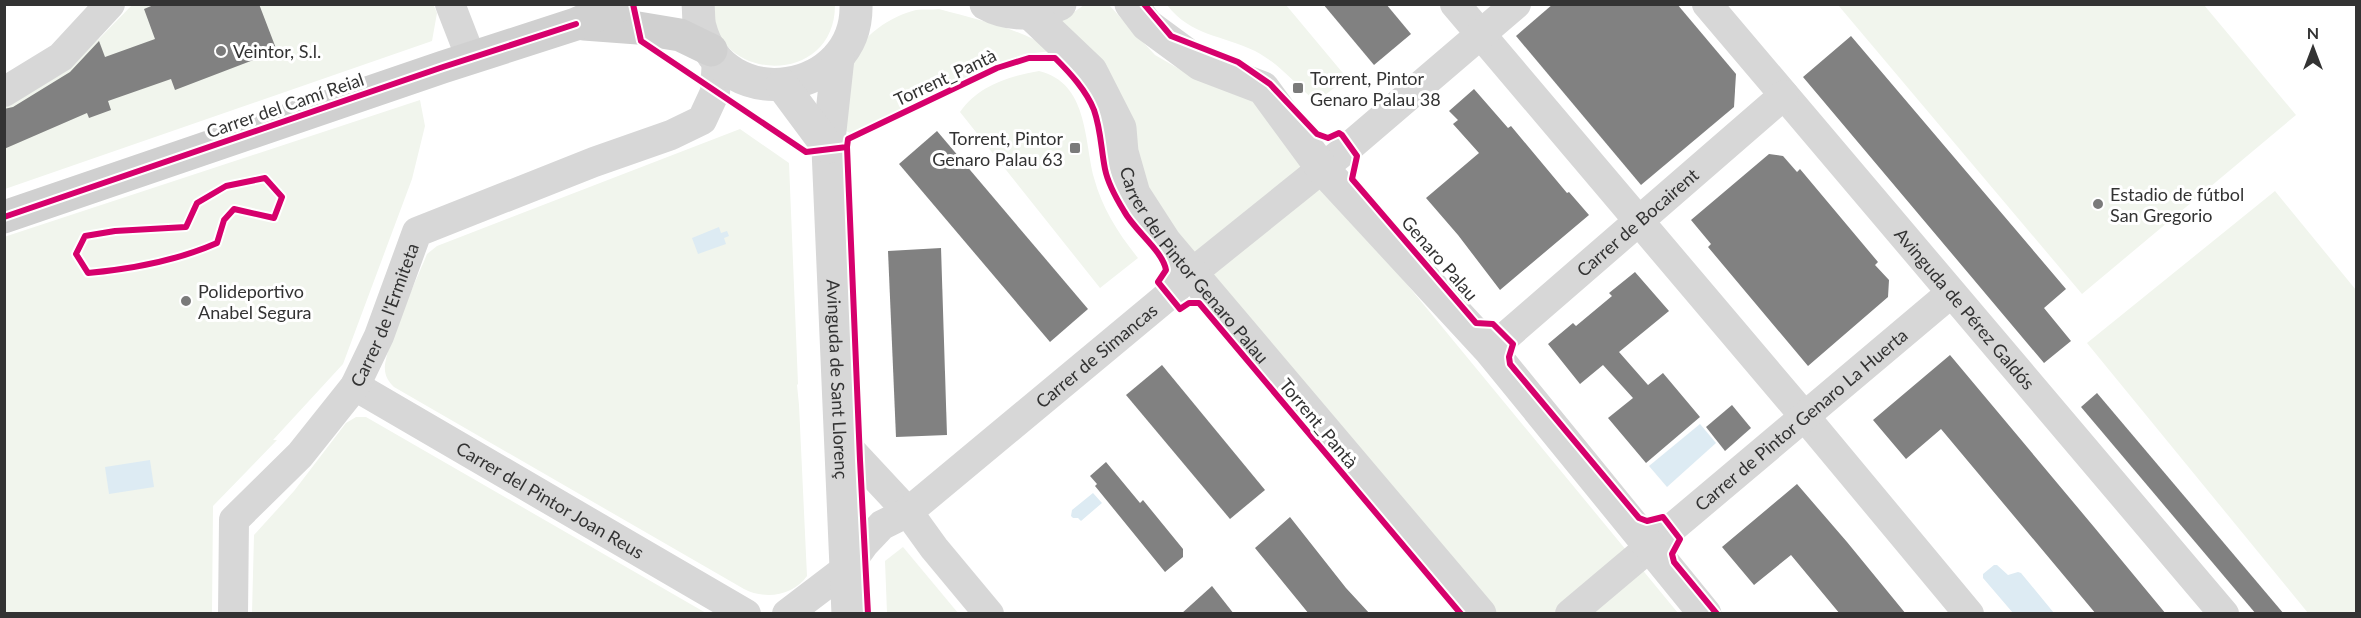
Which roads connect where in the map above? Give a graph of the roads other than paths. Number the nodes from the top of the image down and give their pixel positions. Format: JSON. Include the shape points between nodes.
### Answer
{"nodes":[{"id":1,"x":110,"y":4,"type":"edge"},
{"id":2,"x":450,"y":4,"type":"edge"},
{"id":3,"x":622,"y":4,"type":"edge"},
{"id":4,"x":698,"y":4,"type":"edge"},
{"id":5,"x":986,"y":4,"type":"edge"},
{"id":6,"x":1131,"y":4,"type":"edge"},
{"id":7,"x":1455,"y":4,"type":"edge"},
{"id":8,"x":1516,"y":4,"type":"edge"},
{"id":9,"x":1707,"y":4,"type":"edge"},
{"id":10,"x":865,"y":8,"type":"edge"},
{"id":11,"x":1045,"y":9,"type":"edge"},
{"id":12,"x":576,"y":24,"type":"junction"},
{"id":13,"x":1480,"y":35,"type":"junction"},
{"id":14,"x":714,"y":55,"type":"junction"},
{"id":15,"x":471,"y":58,"type":"junction"},
{"id":16,"x":838,"y":58,"type":"junction"},
{"id":17,"x":782,"y":86,"type":"junction"},
{"id":18,"x":4,"y":92,"type":"edge"},
{"id":19,"x":1784,"y":95,"type":"junction"},
{"id":20,"x":828,"y":147,"type":"junction"},
{"id":21,"x":1321,"y":167,"type":"junction"},
{"id":22,"x":4,"y":217,"type":"edge"},
{"id":23,"x":1639,"y":222,"type":"junction"},
{"id":24,"x":1192,"y":273,"type":"junction"},
{"id":25,"x":1951,"y":293,"type":"junction"},
{"id":26,"x":1490,"y":350,"type":"junction"},
{"id":27,"x":355,"y":386,"type":"junction"},
{"id":28,"x":1805,"y":417,"type":"junction"},
{"id":29,"x":840,"y":439,"type":"junction"},
{"id":30,"x":908,"y":512,"type":"junction"},
{"id":31,"x":1652,"y":547,"type":"junction"},
{"id":32,"x":846,"y":569,"type":"junction"},
{"id":33,"x":233,"y":614,"type":"edge"},
{"id":34,"x":746,"y":614,"type":"edge"},
{"id":35,"x":787,"y":614,"type":"edge"},
{"id":36,"x":848,"y":614,"type":"edge"},
{"id":37,"x":989,"y":614,"type":"edge"},
{"id":38,"x":1479,"y":614,"type":"edge"},
{"id":39,"x":1570,"y":614,"type":"edge"},
{"id":40,"x":1705,"y":614,"type":"edge"},
{"id":41,"x":1969,"y":614,"type":"edge"},
{"id":42,"x":2224,"y":614,"type":"edge"}],
"edges":[{"from":1,"to":18,"type":"street","via":[[61,57]]},
{"from":2,"to":15,"type":"street"},
{"from":3,"to":12,"type":"main road","name":"Carrer del Camí Reial"},
{"from":4,"to":14,"type":"street","via":[[700,28]]},
{"from":5,"to":11,"type":"street","via":[[1010,13]]},
{"from":6,"to":21,"type":"street","via":[[1147,25],[1200,64],[1263,88]]},
{"from":7,"to":13,"type":"street"},
{"from":8,"to":13,"type":"street","name":"Carrer de Simancas"},
{"from":9,"to":19,"type":"street","name":"Avinguda de Pérez Galdós"},
{"from":10,"to":16,"type":"street"},
{"from":11,"to":24,"type":"street","name":"Carrer del Pintor Genaro Palau","via":[[1091,71],[1120,128],[1122,152],[1134,194]]},
{"from":12,"to":14,"type":"main road","name":"Carrer del Camí Reial","via":[[680,35]]},
{"from":12,"to":15,"type":"main road","name":"Carrer del Camí Reial"},
{"from":13,"to":21,"type":"street","name":"Carrer de Simancas"},
{"from":13,"to":23,"type":"street"},
{"from":14,"to":17,"type":"street","via":[[747,80]]},
{"from":14,"to":27,"type":"street","name":"Carrer de l'Ermiteta","via":[[715,92],[702,120],[417,232],[379,336]]},
{"from":15,"to":22,"type":"main road","name":"Carrer del Camí Reial"},
{"from":16,"to":17,"type":"street","via":[[822,72]]},
{"from":16,"to":20,"type":"street","name":"Avinguda de Sant Llorenç"},
{"from":17,"to":20,"type":"street"},
{"from":19,"to":23,"type":"street","name":"Carrer de Bocairent"},
{"from":19,"to":25,"type":"street","name":"Avinguda de Pérez Galdós"},
{"from":20,"to":29,"type":"street","name":"Avinguda de Sant Llorenç"},
{"from":21,"to":24,"type":"street","name":"Carrer de Simancas"},
{"from":21,"to":26,"type":"street"},
{"from":23,"to":26,"type":"street","name":"Carrer de Bocairent"},
{"from":23,"to":28,"type":"street"},
{"from":24,"to":30,"type":"street","name":"Carrer de Simancas"},
{"from":24,"to":38,"type":"street","name":"Carrer del Pintor Genaro Palau"},
{"from":25,"to":28,"type":"street","name":"Carrer de Pintor Genaro La Huerta"},
{"from":25,"to":42,"type":"street","name":"Avinguda de Pérez Galdós"},
{"from":26,"to":31,"type":"street"},
{"from":27,"to":33,"type":"street","name":"Carrer de l'Ermiteta","via":[[300,455],[234,520]]},
{"from":27,"to":34,"type":"street","name":"Carrer del Pintor Joan Reus"},
{"from":28,"to":31,"type":"street","name":"Carrer de Pintor Genaro La Huerta"},
{"from":28,"to":41,"type":"street"},
{"from":29,"to":30,"type":"street"},
{"from":29,"to":32,"type":"street","name":"Avinguda de Sant Llorenç"},
{"from":30,"to":32,"type":"street","name":"Carrer de Simancas","via":[[882,525]]},
{"from":30,"to":37,"type":"street"},
{"from":31,"to":39,"type":"street","name":"Carrer de Pintor Genaro La Huerta"},
{"from":31,"to":40,"type":"street"},
{"from":32,"to":35,"type":"street","name":"Carrer de Simancas"},
{"from":32,"to":36,"type":"street","name":"Avinguda de Sant Llorenç"}]}
